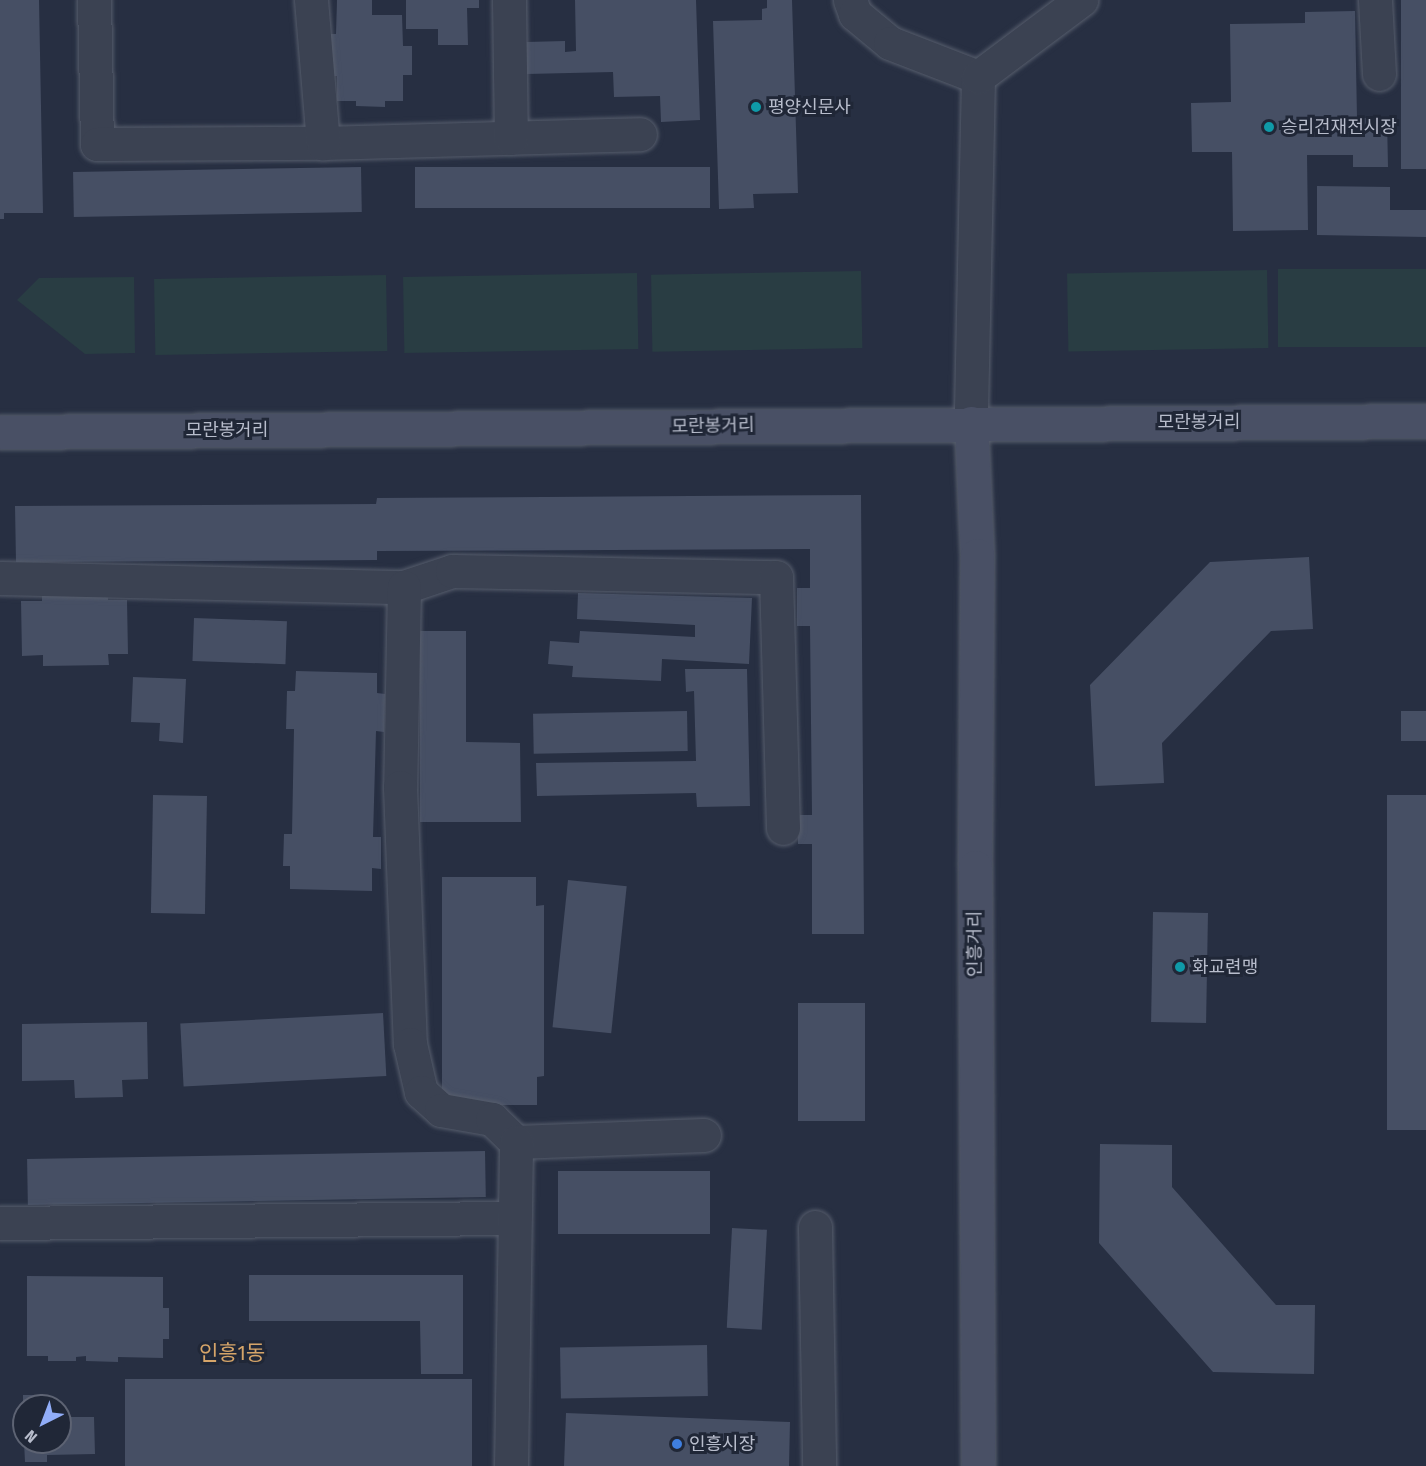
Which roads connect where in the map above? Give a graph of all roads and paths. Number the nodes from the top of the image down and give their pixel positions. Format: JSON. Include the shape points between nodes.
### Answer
{"nodes":[{"id":1,"x":94,"y":0,"type":"edge"},
{"id":2,"x":311,"y":0,"type":"edge"},
{"id":3,"x":509,"y":0,"type":"edge"},
{"id":4,"x":850,"y":0,"type":"edge"},
{"id":5,"x":1081,"y":0,"type":"edge"},
{"id":6,"x":1375,"y":0,"type":"edge"},
{"id":7,"x":1380,"y":74,"type":"dead end"},
{"id":8,"x":978,"y":78,"type":"junction"},
{"id":9,"x":640,"y":134,"type":"dead end"},
{"id":10,"x":511,"y":138,"type":"junction"},
{"id":11,"x":323,"y":143,"type":"junction"},
{"id":12,"x":1426,"y":421,"type":"edge"},
{"id":13,"x":971,"y":423,"type":"junction"},
{"id":14,"x":0,"y":432,"type":"edge"},
{"id":15,"x":0,"y":578,"type":"edge"},
{"id":16,"x":404,"y":587,"type":"junction"},
{"id":17,"x":783,"y":828,"type":"dead end"},
{"id":18,"x":705,"y":1135,"type":"dead end"},
{"id":19,"x":516,"y":1142,"type":"junction"},
{"id":20,"x":514,"y":1218,"type":"junction"},
{"id":21,"x":0,"y":1223,"type":"edge"},
{"id":22,"x":815,"y":1227,"type":"dead end"},
{"id":23,"x":511,"y":1466,"type":"edge"},
{"id":24,"x":819,"y":1466,"type":"edge"},
{"id":25,"x":978,"y":1466,"type":"edge"}],
"edges":[{"from":1,"to":11,"type":"street","via":[[97,144]]},
{"from":2,"to":11,"type":"street"},
{"from":3,"to":10,"type":"street"},
{"from":4,"to":8,"type":"street","via":[[855,14],[891,43]]},
{"from":5,"to":8,"type":"street"},
{"from":6,"to":7,"type":"street"},
{"from":8,"to":13,"type":"street"},
{"from":9,"to":10,"type":"street"},
{"from":10,"to":11,"type":"street"},
{"from":12,"to":13,"type":"main road","name":"모란봉거리"},
{"from":13,"to":14,"type":"main road","name":"모란봉거리"},
{"from":13,"to":25,"type":"main road","name":"인흥거리","via":[[977,555]]},
{"from":15,"to":16,"type":"street"},
{"from":16,"to":17,"type":"street","via":[[452,571],[776,577]]},
{"from":16,"to":19,"type":"street","via":[[400,787],[410,1044],[421,1092],[441,1110],[492,1119]]},
{"from":18,"to":19,"type":"street"},
{"from":19,"to":20,"type":"street"},
{"from":20,"to":21,"type":"street"},
{"from":20,"to":23,"type":"street"},
{"from":22,"to":24,"type":"street"}]}
